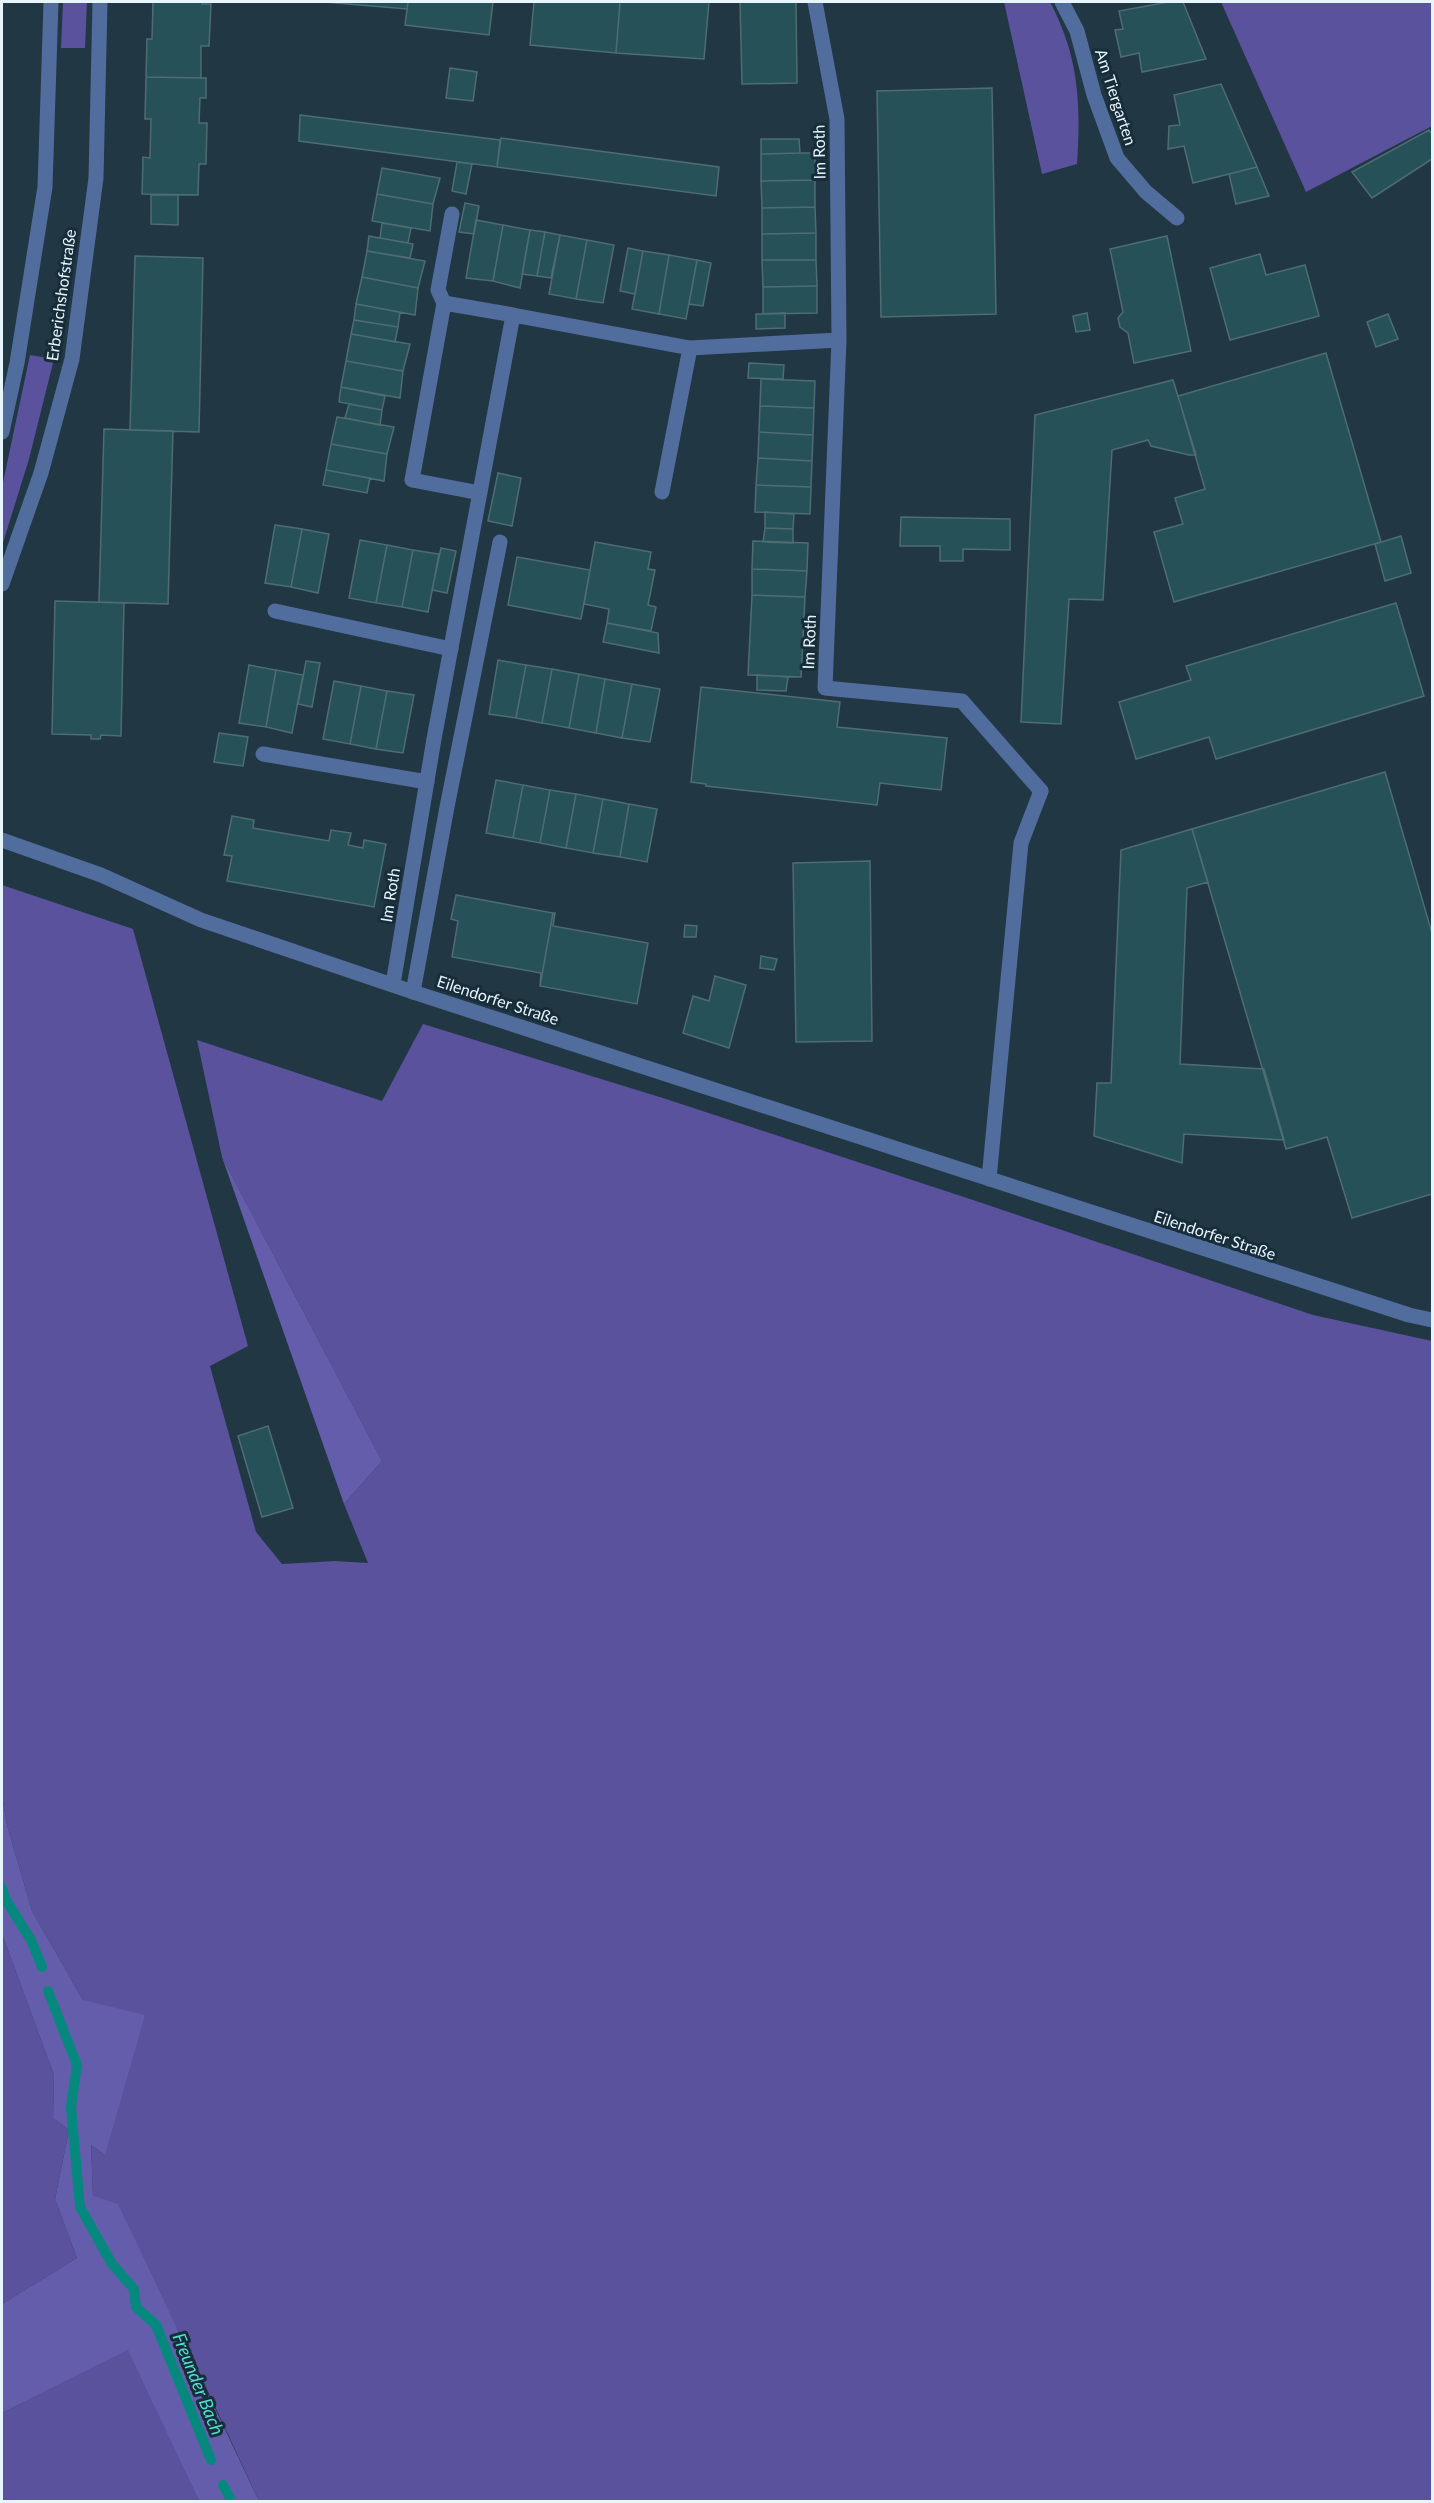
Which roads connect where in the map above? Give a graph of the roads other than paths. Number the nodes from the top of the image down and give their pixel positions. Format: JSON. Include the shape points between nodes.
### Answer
{"nodes":[{"id":1,"x":51,"y":2,"type":"edge"},
{"id":2,"x":100,"y":2,"type":"edge"},
{"id":3,"x":815,"y":2,"type":"edge"},
{"id":4,"x":1062,"y":2,"type":"edge"},
{"id":5,"x":452,"y":214,"type":"dead end"},
{"id":6,"x":1177,"y":218,"type":"dead end"},
{"id":7,"x":444,"y":303,"type":"junction"},
{"id":8,"x":513,"y":315,"type":"junction"},
{"id":9,"x":839,"y":340,"type":"junction"},
{"id":10,"x":690,"y":348,"type":"junction"},
{"id":11,"x":2,"y":432,"type":"edge"},
{"id":12,"x":662,"y":492,"type":"dead end"},
{"id":13,"x":480,"y":493,"type":"junction"},
{"id":14,"x":500,"y":542,"type":"dead end"},
{"id":15,"x":2,"y":584,"type":"edge"},
{"id":16,"x":275,"y":611,"type":"dead end"},
{"id":17,"x":451,"y":649,"type":"junction"},
{"id":18,"x":263,"y":754,"type":"dead end"},
{"id":19,"x":427,"y":782,"type":"junction"},
{"id":20,"x":2,"y":840,"type":"edge"},
{"id":21,"x":393,"y":984,"type":"junction"},
{"id":22,"x":413,"y":992,"type":"junction"},
{"id":23,"x":988,"y":1179,"type":"junction"},
{"id":24,"x":1432,"y":1320,"type":"edge"}],
"edges":[{"from":1,"to":11,"type":"street","name":"Erberichshofstraße","via":[[45,187]]},
{"from":2,"to":15,"type":"street","name":"Erberichshofstraße","via":[[96,178],[72,359],[41,473]]},
{"from":3,"to":9,"type":"street","name":"Im Roth","via":[[837,119]]},
{"from":4,"to":6,"type":"street","name":"Am Tiergarten","via":[[1077,31],[1094,95],[1117,158],[1146,192]]},
{"from":5,"to":7,"type":"street","via":[[438,290]]},
{"from":7,"to":8,"type":"street"},
{"from":7,"to":13,"type":"street","via":[[412,480]]},
{"from":8,"to":10,"type":"street"},
{"from":8,"to":13,"type":"street","name":"Im Roth"},
{"from":9,"to":10,"type":"street"},
{"from":9,"to":23,"type":"street","name":"Im Roth","via":[[825,688],[962,701],[1041,791],[1021,843]]},
{"from":10,"to":12,"type":"street"},
{"from":13,"to":17,"type":"street","name":"Im Roth"},
{"from":14,"to":22,"type":"street"},
{"from":16,"to":17,"type":"street"},
{"from":17,"to":19,"type":"street","name":"Im Roth"},
{"from":18,"to":19,"type":"street"},
{"from":19,"to":21,"type":"street","name":"Im Roth"},
{"from":20,"to":21,"type":"street","name":"Eilendorfer Straße","via":[[101,875],[201,920]]},
{"from":21,"to":22,"type":"street","name":"Eilendorfer Straße"},
{"from":22,"to":23,"type":"street","name":"Eilendorfer Straße"},
{"from":23,"to":24,"type":"street","name":"Eilendorfer Straße"}]}
